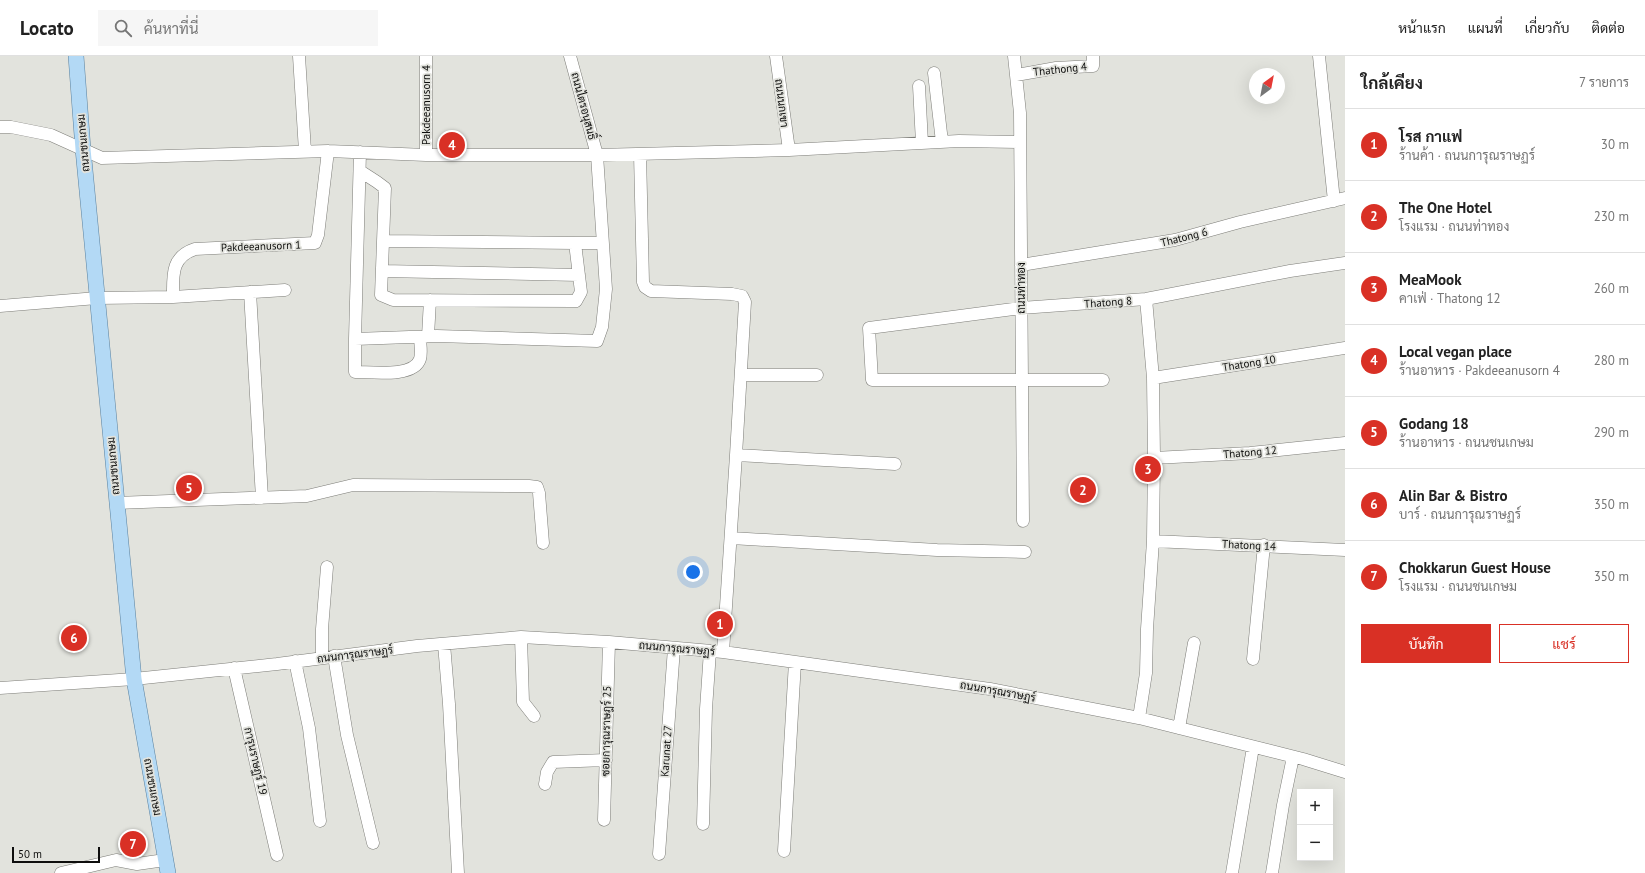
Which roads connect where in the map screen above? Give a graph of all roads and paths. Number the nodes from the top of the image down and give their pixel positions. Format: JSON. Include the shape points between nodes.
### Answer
{"nodes":[{"id":1,"x":76,"y":56,"type":"edge"},
{"id":2,"x":299,"y":56,"type":"edge"},
{"id":3,"x":426,"y":56,"type":"edge"},
{"id":4,"x":570,"y":56,"type":"edge"},
{"id":5,"x":776,"y":56,"type":"edge"},
{"id":6,"x":1014,"y":56,"type":"edge"},
{"id":7,"x":1093,"y":56,"type":"edge"},
{"id":8,"x":1319,"y":56,"type":"edge"},
{"id":9,"x":934,"y":73,"type":"dead end"},
{"id":10,"x":1016,"y":75,"type":"junction"},
{"id":11,"x":919,"y":86,"type":"dead end"},
{"id":12,"x":0,"y":127,"type":"edge"},
{"id":13,"x":942,"y":142,"type":"junction"},
{"id":14,"x":1020,"y":142,"type":"junction"},
{"id":15,"x":922,"y":143,"type":"junction"},
{"id":16,"x":83,"y":149,"type":"junction"},
{"id":17,"x":788,"y":150,"type":"junction"},
{"id":18,"x":305,"y":151,"type":"junction"},
{"id":19,"x":328,"y":151,"type":"junction"},
{"id":20,"x":360,"y":152,"type":"junction"},
{"id":21,"x":640,"y":154,"type":"junction"},
{"id":22,"x":426,"y":155,"type":"junction"},
{"id":23,"x":597,"y":155,"type":"junction"},
{"id":24,"x":360,"y":171,"type":"junction"},
{"id":25,"x":1339,"y":199,"type":"edge"},
{"id":26,"x":383,"y":241,"type":"junction"},
{"id":27,"x":575,"y":243,"type":"junction"},
{"id":28,"x":602,"y":243,"type":"junction"},
{"id":29,"x":1345,"y":263,"type":"edge"},
{"id":30,"x":1021,"y":265,"type":"junction"},
{"id":31,"x":382,"y":271,"type":"junction"},
{"id":32,"x":579,"y":275,"type":"junction"},
{"id":33,"x":286,"y":290,"type":"dead end"},
{"id":34,"x":250,"y":292,"type":"junction"},
{"id":35,"x":173,"y":297,"type":"junction"},
{"id":36,"x":97,"y":298,"type":"junction"},
{"id":37,"x":1146,"y":299,"type":"junction"},
{"id":38,"x":430,"y":300,"type":"junction"},
{"id":39,"x":0,"y":306,"type":"edge"},
{"id":40,"x":1021,"y":308,"type":"junction"},
{"id":41,"x":424,"y":336,"type":"junction"},
{"id":42,"x":355,"y":339,"type":"junction"},
{"id":43,"x":1345,"y":348,"type":"edge"},
{"id":44,"x":741,"y":374,"type":"junction"},
{"id":45,"x":817,"y":375,"type":"dead end"},
{"id":46,"x":1153,"y":378,"type":"junction"},
{"id":47,"x":1022,"y":380,"type":"junction"},
{"id":48,"x":1102,"y":380,"type":"dead end"},
{"id":49,"x":1345,"y":443,"type":"edge"},
{"id":50,"x":736,"y":455,"type":"junction"},
{"id":51,"x":1154,"y":458,"type":"junction"},
{"id":52,"x":895,"y":464,"type":"dead end"},
{"id":53,"x":262,"y":498,"type":"junction"},
{"id":54,"x":116,"y":503,"type":"junction"},
{"id":55,"x":1023,"y":521,"type":"dead end"},
{"id":56,"x":731,"y":538,"type":"junction"},
{"id":57,"x":1153,"y":541,"type":"junction"},
{"id":58,"x":542,"y":543,"type":"dead end"},
{"id":59,"x":1264,"y":545,"type":"junction"},
{"id":60,"x":1345,"y":550,"type":"edge"},
{"id":61,"x":1025,"y":552,"type":"dead end"},
{"id":62,"x":327,"y":567,"type":"dead end"},
{"id":63,"x":521,"y":637,"type":"junction"},
{"id":64,"x":609,"y":642,"type":"junction"},
{"id":65,"x":1194,"y":643,"type":"dead end"},
{"id":66,"x":444,"y":644,"type":"junction"},
{"id":67,"x":674,"y":648,"type":"junction"},
{"id":68,"x":710,"y":651,"type":"junction"},
{"id":69,"x":723,"y":652,"type":"junction"},
{"id":70,"x":334,"y":656,"type":"junction"},
{"id":71,"x":322,"y":658,"type":"junction"},
{"id":72,"x":1253,"y":659,"type":"dead end"},
{"id":73,"x":295,"y":661,"type":"junction"},
{"id":74,"x":795,"y":662,"type":"junction"},
{"id":75,"x":234,"y":668,"type":"junction"},
{"id":76,"x":134,"y":679,"type":"junction"},
{"id":77,"x":0,"y":688,"type":"edge"},
{"id":78,"x":534,"y":716,"type":"dead end"},
{"id":79,"x":1139,"y":718,"type":"junction"},
{"id":80,"x":1179,"y":728,"type":"junction"},
{"id":81,"x":1253,"y":747,"type":"junction"},
{"id":82,"x":1292,"y":757,"type":"junction"},
{"id":83,"x":606,"y":760,"type":"junction"},
{"id":84,"x":1345,"y":772,"type":"edge"},
{"id":85,"x":545,"y":784,"type":"dead end"},
{"id":86,"x":604,"y":820,"type":"dead end"},
{"id":87,"x":320,"y":821,"type":"dead end"},
{"id":88,"x":703,"y":824,"type":"dead end"},
{"id":89,"x":373,"y":843,"type":"dead end"},
{"id":90,"x":784,"y":851,"type":"dead end"},
{"id":91,"x":659,"y":854,"type":"dead end"},
{"id":92,"x":277,"y":855,"type":"dead end"},
{"id":93,"x":166,"y":866,"type":"edge"},
{"id":94,"x":61,"y":873,"type":"edge"},
{"id":95,"x":458,"y":873,"type":"edge"},
{"id":96,"x":1232,"y":873,"type":"edge"},
{"id":97,"x":1272,"y":873,"type":"edge"}],
"edges":[{"from":1,"to":16,"type":"main road","name":"ถนนชนเกษม"},
{"from":2,"to":18,"type":"street"},
{"from":3,"to":22,"type":"street","name":"Pakdeeanusorn 4"},
{"from":4,"to":23,"type":"street","name":"ถนนไตรอนุสนธิ์"},
{"from":5,"to":17,"type":"street","name":"ถนนนกเขา"},
{"from":6,"to":10,"type":"street","name":"ถนนท่าทอง"},
{"from":7,"to":10,"type":"street","name":"Thathong 4","via":[[1093,66],[1056,68]]},
{"from":8,"to":25,"type":"street"},
{"from":9,"to":13,"type":"street"},
{"from":10,"to":14,"type":"street","name":"ถนนท่าทอง"},
{"from":11,"to":15,"type":"street"},
{"from":12,"to":16,"type":"street","via":[[51,136]]},
{"from":13,"to":14,"type":"street"},
{"from":13,"to":15,"type":"street"},
{"from":14,"to":30,"type":"street","name":"ถนนท่าทอง"},
{"from":15,"to":17,"type":"street"},
{"from":16,"to":18,"type":"street","via":[[102,158]]},
{"from":16,"to":36,"type":"main road","name":"ถนนชนเกษม"},
{"from":17,"to":21,"type":"street"},
{"from":18,"to":19,"type":"street"},
{"from":19,"to":20,"type":"street"},
{"from":19,"to":35,"type":"street","name":"Pakdeeanusorn 1","via":[[315,243],[196,249],[187,252],[176,265]]},
{"from":20,"to":22,"type":"street"},
{"from":20,"to":24,"type":"street"},
{"from":21,"to":23,"type":"street"},
{"from":21,"to":44,"type":"street","via":[[645,287],[651,291],[742,296],[744,302]]},
{"from":22,"to":23,"type":"street"},
{"from":23,"to":28,"type":"street","name":"ถนนไตรอนุสนธิ์"},
{"from":24,"to":26,"type":"street","via":[[385,188]]},
{"from":24,"to":42,"type":"street"},
{"from":25,"to":30,"type":"street","name":"Thatong 6","via":[[1175,240]]},
{"from":26,"to":27,"type":"street"},
{"from":26,"to":31,"type":"street"},
{"from":27,"to":28,"type":"street"},
{"from":27,"to":32,"type":"street"},
{"from":28,"to":41,"type":"street","name":"ถนนไตรอนุสนธิ์","via":[[606,289],[602,327],[597,341]]},
{"from":29,"to":37,"type":"street","name":"Thatong 8"},
{"from":30,"to":40,"type":"street","name":"ถนนท่าทอง"},
{"from":31,"to":32,"type":"street"},
{"from":31,"to":38,"type":"street","via":[[381,295],[393,300]]},
{"from":32,"to":38,"type":"street","via":[[581,292],[576,301]]},
{"from":33,"to":34,"type":"street"},
{"from":34,"to":35,"type":"street"},
{"from":34,"to":53,"type":"street"},
{"from":35,"to":36,"type":"street"},
{"from":36,"to":39,"type":"street"},
{"from":36,"to":54,"type":"main road","name":"ถนนชนเกษม"},
{"from":37,"to":40,"type":"street","name":"Thatong 8"},
{"from":37,"to":46,"type":"street"},
{"from":38,"to":41,"type":"street"},
{"from":40,"to":47,"type":"street","name":"ถนนท่าทอง"},
{"from":40,"to":47,"type":"street","name":"Thatong 8","via":[[869,328],[872,380]]},
{"from":41,"to":42,"type":"street"},
{"from":41,"to":42,"type":"street","via":[[416,365],[406,371],[395,372],[355,372]]},
{"from":43,"to":46,"type":"street","name":"Thatong 10"},
{"from":44,"to":45,"type":"street"},
{"from":44,"to":50,"type":"street"},
{"from":46,"to":51,"type":"street"},
{"from":47,"to":48,"type":"street"},
{"from":47,"to":55,"type":"street","name":"ถนนท่าทอง"},
{"from":49,"to":51,"type":"street","name":"Thatong 12","via":[[1250,453]]},
{"from":50,"to":52,"type":"street"},
{"from":50,"to":56,"type":"street"},
{"from":51,"to":57,"type":"street"},
{"from":53,"to":54,"type":"street"},
{"from":53,"to":58,"type":"street","via":[[307,496],[353,485],[537,487]]},
{"from":54,"to":76,"type":"main road","name":"ถนนชนเกษม"},
{"from":56,"to":61,"type":"street","via":[[937,550]]},
{"from":56,"to":69,"type":"street"},
{"from":57,"to":59,"type":"street","name":"Thatong 14"},
{"from":57,"to":79,"type":"street","via":[[1146,672]]},
{"from":59,"to":60,"type":"street","name":"Thatong 14"},
{"from":59,"to":72,"type":"street"},
{"from":62,"to":71,"type":"street"},
{"from":63,"to":64,"type":"street","name":"ถนนการุณราษฏร์"},
{"from":63,"to":66,"type":"street","name":"ถนนการุณราษฏร์"},
{"from":63,"to":78,"type":"street","via":[[523,702]]},
{"from":64,"to":67,"type":"street","name":"ถนนการุณราษฏร์"},
{"from":64,"to":83,"type":"street","name":"ซอยการุณราษฎร์ 25"},
{"from":65,"to":80,"type":"street"},
{"from":66,"to":70,"type":"street","name":"ถนนการุณราษฏร์"},
{"from":66,"to":95,"type":"street"},
{"from":67,"to":68,"type":"street","name":"ถนนการุณราษฏร์"},
{"from":67,"to":91,"type":"street","name":"Karunat 27"},
{"from":68,"to":69,"type":"street","name":"ถนนการุณราษฏร์"},
{"from":68,"to":88,"type":"street"},
{"from":69,"to":74,"type":"street","name":"ถนนการุณราษฏร์"},
{"from":70,"to":71,"type":"street","name":"ถนนการุณราษฏร์"},
{"from":70,"to":89,"type":"street","via":[[347,735]]},
{"from":71,"to":73,"type":"street","name":"ถนนการุณราษฏร์"},
{"from":73,"to":75,"type":"street","name":"ถนนการุณราษฏร์"},
{"from":73,"to":87,"type":"street","via":[[310,728]]},
{"from":74,"to":79,"type":"street","name":"ถนนการุณราษฏร์","via":[[990,689]]},
{"from":74,"to":90,"type":"street"},
{"from":75,"to":76,"type":"street","name":"ถนนการุณราษฏร์"},
{"from":75,"to":92,"type":"street","name":"การุนราษฏร์ 19"},
{"from":76,"to":77,"type":"street","name":"ถนนการุณราษฏร์"},
{"from":76,"to":93,"type":"main road","name":"ถนนชนเกษม"},
{"from":79,"to":80,"type":"street","name":"ถนนการุณราษฏร์"},
{"from":80,"to":81,"type":"street","name":"ถนนการุณราษฏร์"},
{"from":81,"to":82,"type":"street","name":"ถนนการุณราษฏร์"},
{"from":81,"to":96,"type":"street"},
{"from":82,"to":84,"type":"street","name":"ถนนการุณราษฏร์"},
{"from":82,"to":97,"type":"street"},
{"from":83,"to":85,"type":"street","via":[[553,762]]},
{"from":83,"to":86,"type":"street","name":"ซอยการุณราษฎร์ 25"},
{"from":93,"to":94,"type":"street","via":[[116,860]]}]}
